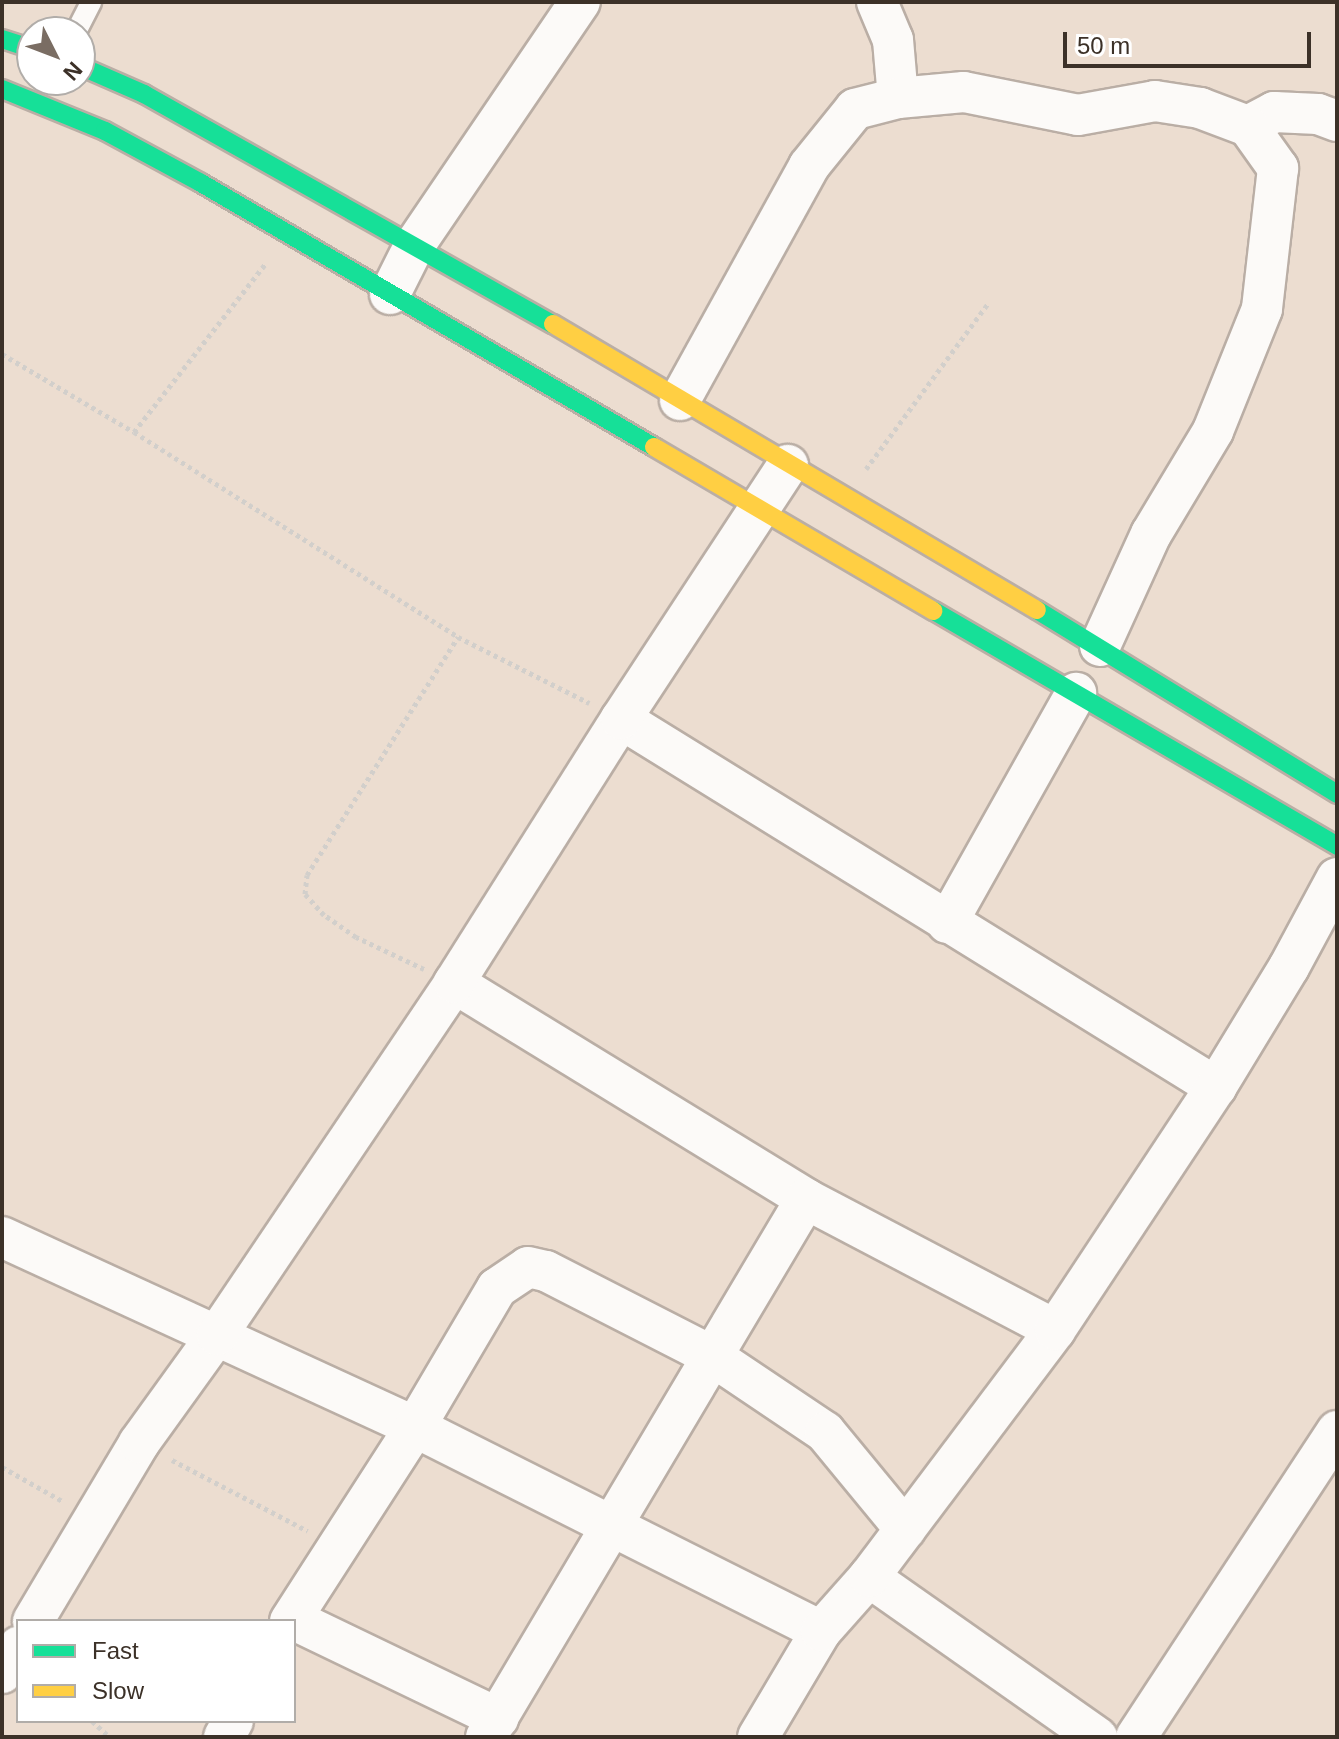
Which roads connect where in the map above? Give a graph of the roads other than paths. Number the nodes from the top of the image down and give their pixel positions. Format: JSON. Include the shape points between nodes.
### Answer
{"nodes":[{"id":1,"x":580,"y":2,"type":"edge"},
{"id":2,"x":877,"y":2,"type":"edge"},
{"id":3,"x":96,"y":73,"type":"edge"},
{"id":4,"x":2,"y":89,"type":"edge"},
{"id":5,"x":898,"y":98,"type":"junction"},
{"id":6,"x":1337,"y":121,"type":"edge"},
{"id":7,"x":1248,"y":126,"type":"junction"},
{"id":8,"x":414,"y":246,"type":"junction"},
{"id":9,"x":390,"y":294,"type":"junction"},
{"id":10,"x":680,"y":400,"type":"junction"},
{"id":11,"x":788,"y":465,"type":"junction"},
{"id":12,"x":761,"y":509,"type":"junction"},
{"id":13,"x":1100,"y":646,"type":"junction"},
{"id":14,"x":1076,"y":693,"type":"junction"},
{"id":15,"x":621,"y":719,"type":"junction"},
{"id":16,"x":1337,"y":794,"type":"edge"},
{"id":17,"x":1337,"y":846,"type":"edge"},
{"id":18,"x":1337,"y":878,"type":"edge"},
{"id":19,"x":947,"y":923,"type":"junction"},
{"id":20,"x":454,"y":983,"type":"junction"},
{"id":21,"x":1216,"y":1087,"type":"junction"},
{"id":22,"x":806,"y":1199,"type":"junction"},
{"id":23,"x":2,"y":1237,"type":"edge"},
{"id":24,"x":1055,"y":1330,"type":"junction"},
{"id":25,"x":217,"y":1335,"type":"junction"},
{"id":26,"x":712,"y":1356,"type":"junction"},
{"id":27,"x":415,"y":1427,"type":"junction"},
{"id":28,"x":1337,"y":1431,"type":"edge"},
{"id":29,"x":610,"y":1524,"type":"junction"},
{"id":30,"x":905,"y":1529,"type":"junction"},
{"id":31,"x":869,"y":1577,"type":"junction"},
{"id":32,"x":34,"y":1619,"type":"edge"},
{"id":33,"x":292,"y":1619,"type":"edge"},
{"id":34,"x":296,"y":1623,"type":"edge"},
{"id":35,"x":821,"y":1631,"type":"junction"},
{"id":36,"x":16,"y":1650,"type":"edge"},
{"id":37,"x":2,"y":1673,"type":"edge"},
{"id":38,"x":492,"y":1728,"type":"edge"},
{"id":39,"x":758,"y":1737,"type":"edge"},
{"id":40,"x":1097,"y":1737,"type":"edge"},
{"id":41,"x":1136,"y":1737,"type":"edge"}],
"edges":[{"from":1,"to":8,"type":"street"},
{"from":2,"to":5,"type":"street","via":[[893,40]]},
{"from":3,"to":8,"type":"main road","via":[[144,94]]},
{"from":4,"to":9,"type":"main road","via":[[105,131]]},
{"from":5,"to":7,"type":"street","via":[[964,92],[1078,115],[1155,101],[1200,108]]},
{"from":5,"to":10,"type":"street","via":[[855,109],[809,166]]},
{"from":6,"to":7,"type":"street","via":[[1318,114],[1274,112]]},
{"from":7,"to":13,"type":"street","via":[[1278,168],[1262,309],[1213,431],[1151,534]]},
{"from":8,"to":9,"type":"street"},
{"from":8,"to":10,"type":"main road","via":[[582,349]]},
{"from":9,"to":12,"type":"main road","via":[[562,384]]},
{"from":10,"to":11,"type":"main road"},
{"from":11,"to":12,"type":"street"},
{"from":11,"to":13,"type":"main road"},
{"from":12,"to":14,"type":"main road"},
{"from":12,"to":15,"type":"street"},
{"from":13,"to":16,"type":"main road"},
{"from":14,"to":17,"type":"main road"},
{"from":14,"to":19,"type":"street"},
{"from":15,"to":19,"type":"street"},
{"from":15,"to":20,"type":"street"},
{"from":18,"to":21,"type":"street"},
{"from":19,"to":21,"type":"street"},
{"from":20,"to":22,"type":"street"},
{"from":20,"to":25,"type":"street"},
{"from":21,"to":24,"type":"street"},
{"from":22,"to":24,"type":"street"},
{"from":22,"to":26,"type":"street"},
{"from":23,"to":25,"type":"street"},
{"from":24,"to":30,"type":"street"},
{"from":25,"to":27,"type":"street"},
{"from":25,"to":32,"type":"street","via":[[139,1443]]},
{"from":26,"to":27,"type":"street","via":[[546,1271],[528,1267],[497,1288]]},
{"from":26,"to":29,"type":"street"},
{"from":26,"to":30,"type":"street","via":[[825,1432]]},
{"from":27,"to":29,"type":"street"},
{"from":27,"to":33,"type":"street"},
{"from":28,"to":41,"type":"street"},
{"from":29,"to":35,"type":"street"},
{"from":29,"to":38,"type":"street"},
{"from":30,"to":31,"type":"street"},
{"from":31,"to":35,"type":"street"},
{"from":31,"to":40,"type":"street"},
{"from":34,"to":38,"type":"street"},
{"from":35,"to":39,"type":"street"},
{"from":36,"to":37,"type":"street"}]}
